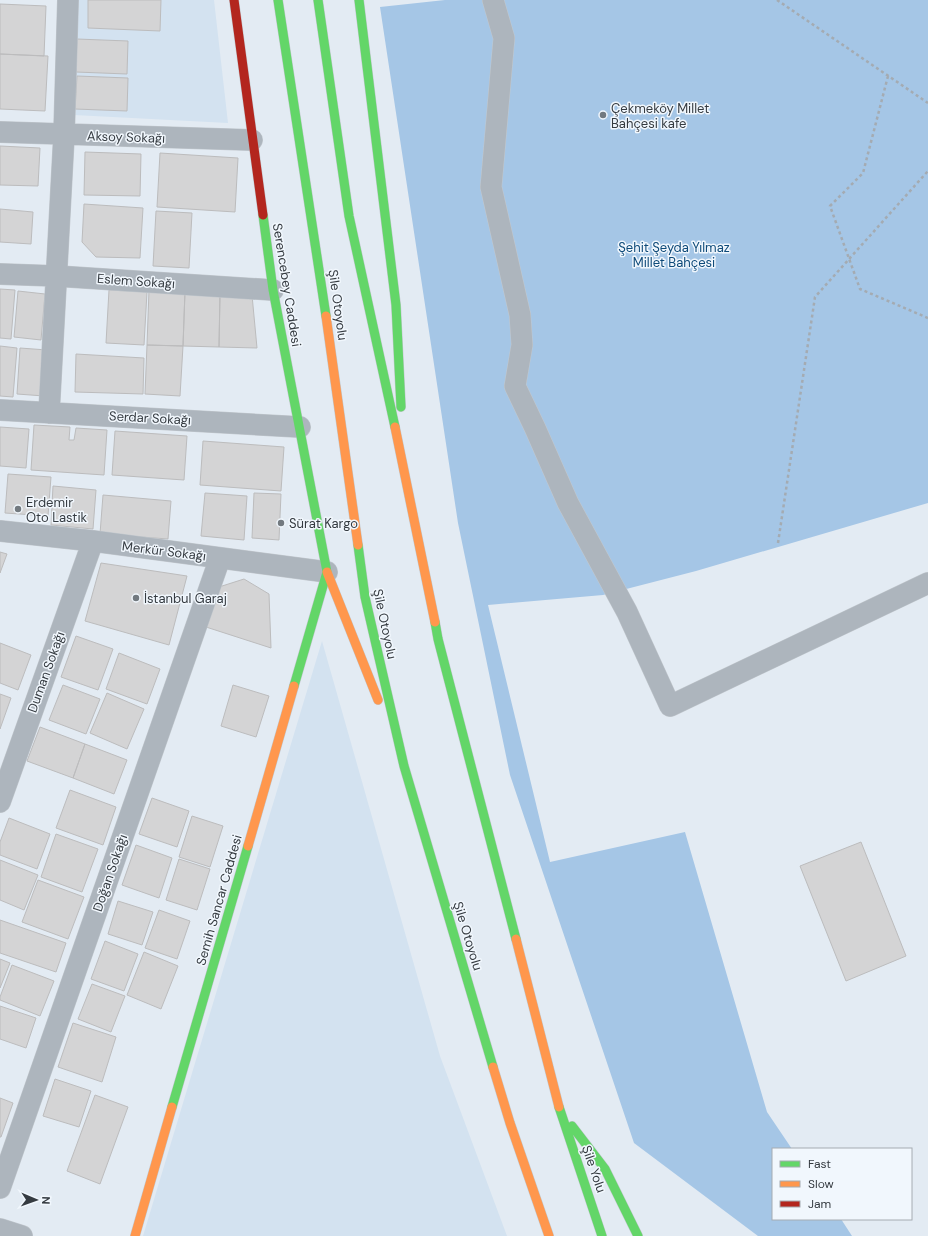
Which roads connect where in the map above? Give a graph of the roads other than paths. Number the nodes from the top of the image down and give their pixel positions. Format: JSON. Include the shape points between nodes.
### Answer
{"nodes":[{"id":1,"x":68,"y":0,"type":"edge"},
{"id":2,"x":234,"y":0,"type":"edge"},
{"id":3,"x":278,"y":0,"type":"edge"},
{"id":4,"x":318,"y":0,"type":"edge"},
{"id":5,"x":358,"y":0,"type":"edge"},
{"id":6,"x":494,"y":0,"type":"edge"},
{"id":7,"x":0,"y":132,"type":"edge"},
{"id":8,"x":64,"y":135,"type":"junction"},
{"id":9,"x":252,"y":140,"type":"junction"},
{"id":10,"x":0,"y":274,"type":"edge"},
{"id":11,"x":56,"y":276,"type":"junction"},
{"id":12,"x":273,"y":290,"type":"junction"},
{"id":13,"x":0,"y":410,"type":"edge"},
{"id":14,"x":49,"y":413,"type":"junction"},
{"id":15,"x":300,"y":427,"type":"junction"},
{"id":16,"x":404,"y":469,"type":"junction"},
{"id":17,"x":0,"y":531,"type":"edge"},
{"id":18,"x":93,"y":541,"type":"junction"},
{"id":19,"x":220,"y":558,"type":"junction"},
{"id":20,"x":327,"y":572,"type":"junction"},
{"id":21,"x":928,"y":583,"type":"edge"},
{"id":22,"x":404,"y":766,"type":"junction"},
{"id":23,"x":0,"y":802,"type":"edge"},
{"id":24,"x":560,"y":1110,"type":"junction"},
{"id":25,"x":0,"y":1188,"type":"edge"},
{"id":26,"x":0,"y":1229,"type":"edge"},
{"id":27,"x":22,"y":1236,"type":"edge"},
{"id":28,"x":135,"y":1236,"type":"edge"},
{"id":29,"x":549,"y":1236,"type":"edge"},
{"id":30,"x":602,"y":1236,"type":"edge"},
{"id":31,"x":638,"y":1236,"type":"edge"}],
"edges":[{"from":1,"to":8,"type":"street"},
{"from":2,"to":9,"type":"main road","name":"Serencebey Caddesi"},
{"from":3,"to":22,"type":"main road","name":"Şile Otoyolu","via":[[318,259],[365,597]]},
{"from":4,"to":16,"type":"main road","name":"Şile Otoyolu","via":[[349,216]]},
{"from":5,"to":16,"type":"main road","via":[[396,304]]},
{"from":6,"to":21,"type":"street","via":[[504,38],[491,187],[520,315],[522,345],[515,386],[568,503],[627,612],[670,706]]},
{"from":7,"to":8,"type":"street","name":"Aksoy Sokağı"},
{"from":8,"to":9,"type":"street","name":"Aksoy Sokağı"},
{"from":8,"to":11,"type":"street"},
{"from":9,"to":12,"type":"main road","name":"Serencebey Caddesi"},
{"from":10,"to":11,"type":"street","name":"Eslem Sokağı"},
{"from":11,"to":12,"type":"street","name":"Eslem Sokağı"},
{"from":11,"to":14,"type":"street"},
{"from":12,"to":15,"type":"main road","name":"Serencebey Caddesi"},
{"from":13,"to":14,"type":"street","name":"Serdar Sokağı"},
{"from":14,"to":15,"type":"street","name":"Serdar Sokağı"},
{"from":15,"to":20,"type":"main road","name":"Serencebey Caddesi"},
{"from":16,"to":24,"type":"main road","name":"Şile Otoyolu","via":[[438,639]]},
{"from":17,"to":18,"type":"street","name":"Merkür Sokağı"},
{"from":18,"to":19,"type":"street","name":"Merkür Sokağı"},
{"from":18,"to":23,"type":"street","name":"Duman Sokağı"},
{"from":19,"to":20,"type":"street","name":"Merkür Sokağı"},
{"from":19,"to":25,"type":"street","name":"Doğan Sokağı"},
{"from":20,"to":22,"type":"main road","name":"Serencebey Caddesi"},
{"from":20,"to":28,"type":"main road","name":"Semih Sancar Caddesi"},
{"from":22,"to":29,"type":"main road","name":"Şile Otoyolu","via":[[510,1123]]},
{"from":24,"to":30,"type":"main road","name":"Şile Yolu"},
{"from":24,"to":31,"type":"main road","via":[[605,1169]]},
{"from":26,"to":27,"type":"street"}]}
